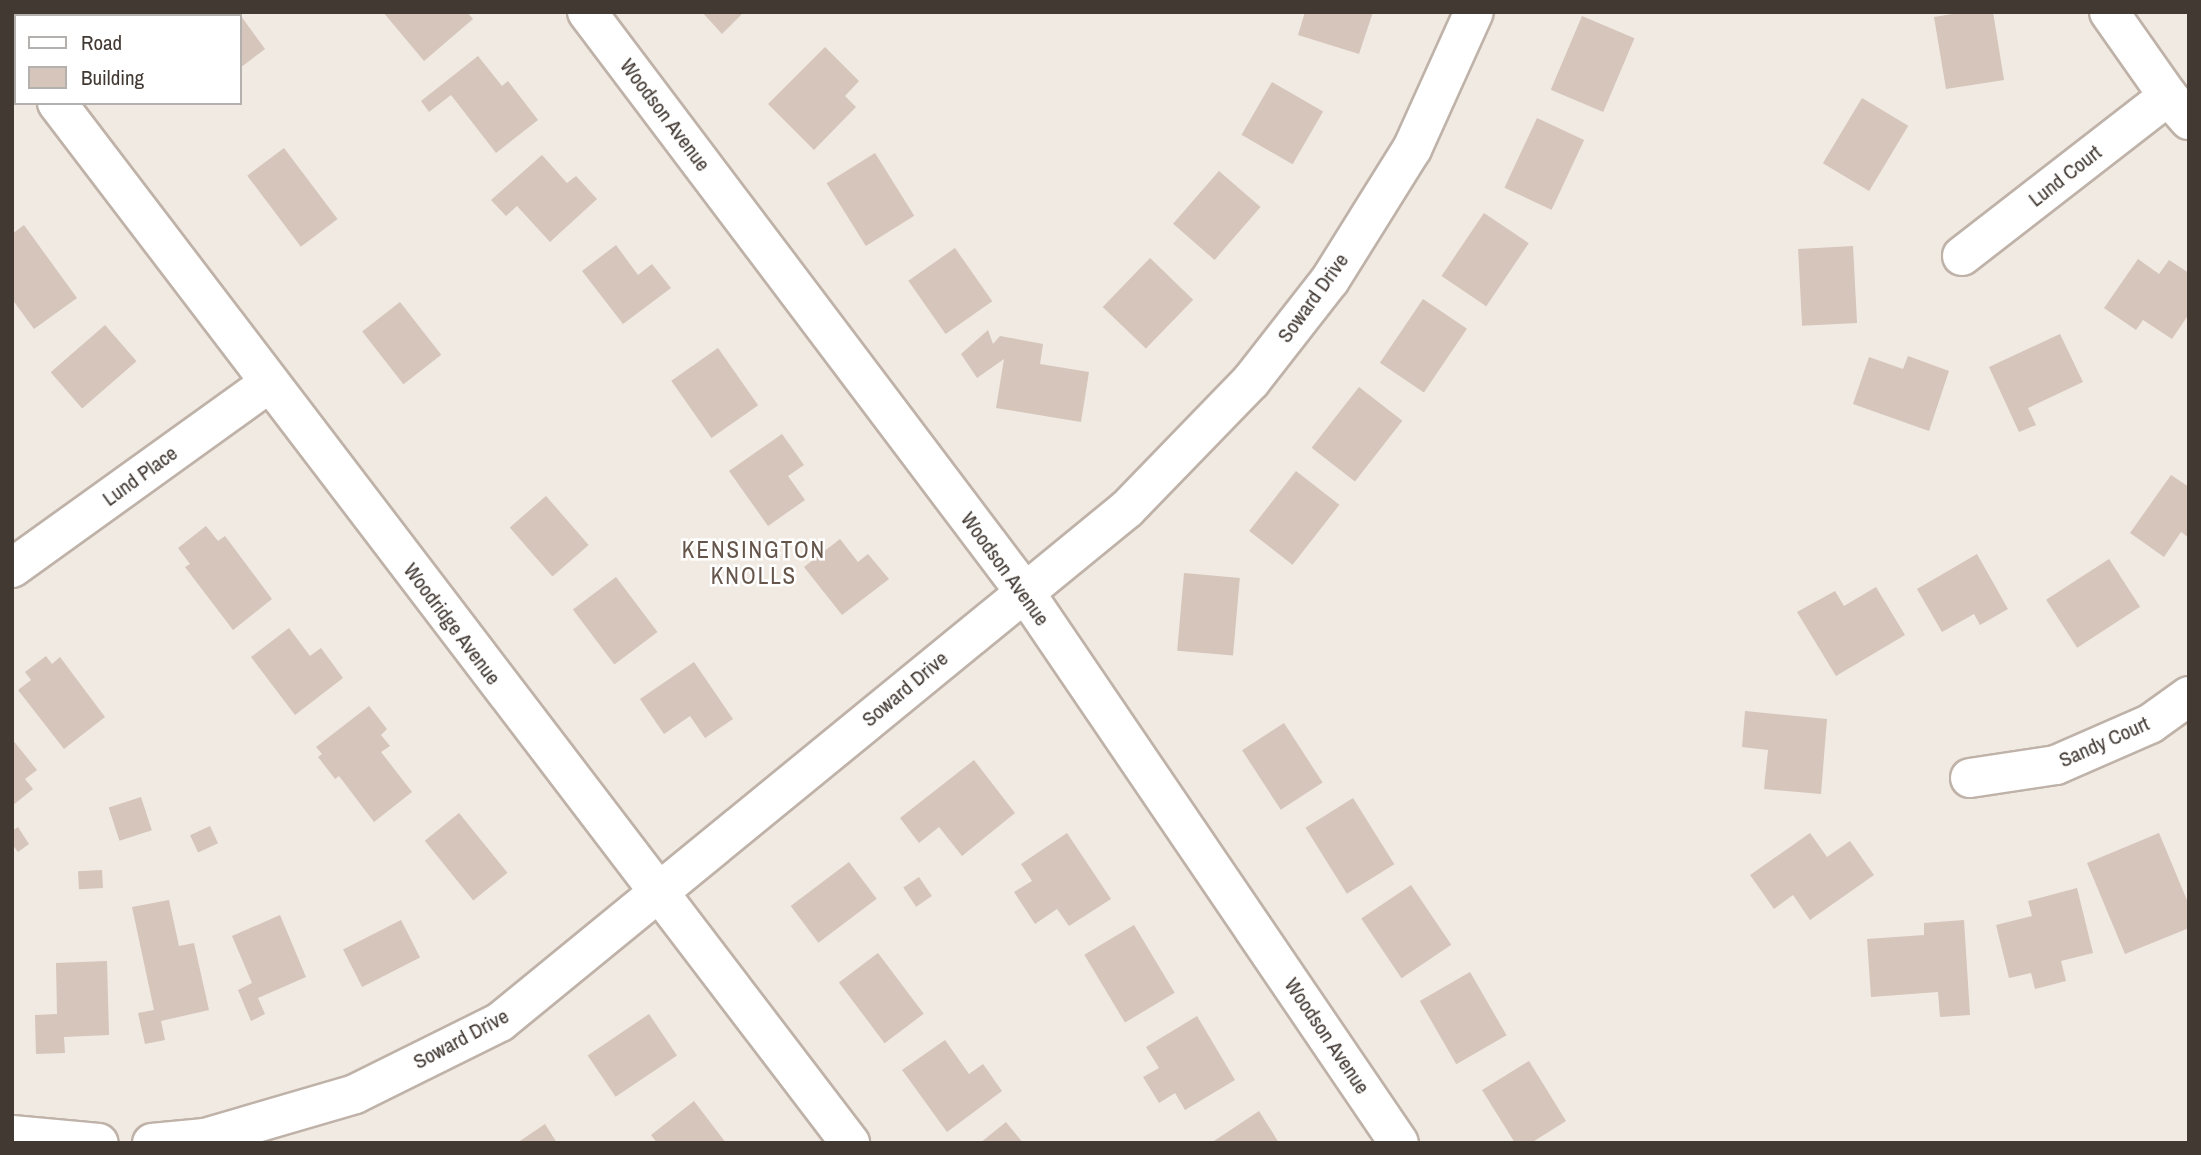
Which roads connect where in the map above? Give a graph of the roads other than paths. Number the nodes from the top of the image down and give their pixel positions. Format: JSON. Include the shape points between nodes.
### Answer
{"nodes":[{"id":1,"x":587,"y":12,"type":"edge"},
{"id":2,"x":1474,"y":12,"type":"edge"},
{"id":3,"x":2109,"y":12,"type":"edge"},
{"id":4,"x":59,"y":105,"type":"edge"},
{"id":5,"x":2178,"y":108,"type":"edge"},
{"id":6,"x":1962,"y":256,"type":"dead end"},
{"id":7,"x":268,"y":384,"type":"junction"},
{"id":8,"x":12,"y":568,"type":"edge"},
{"id":9,"x":1024,"y":591,"type":"junction"},
{"id":10,"x":2189,"y":696,"type":"edge"},
{"id":11,"x":1970,"y":778,"type":"dead end"},
{"id":12,"x":658,"y":893,"type":"junction"},
{"id":13,"x":12,"y":1135,"type":"edge"},
{"id":14,"x":99,"y":1143,"type":"edge"},
{"id":15,"x":152,"y":1143,"type":"edge"},
{"id":16,"x":850,"y":1143,"type":"edge"},
{"id":17,"x":1399,"y":1143,"type":"edge"}],
"edges":[{"from":1,"to":9,"type":"street","name":"Woodson Avenue"},
{"from":2,"to":9,"type":"street","name":"Soward Drive","via":[[1412,149],[1330,280],[1251,381],[1127,509]]},
{"from":3,"to":5,"type":"street"},
{"from":4,"to":7,"type":"street","name":"Woodridge Avenue"},
{"from":5,"to":6,"type":"street","name":"Lund Court"},
{"from":7,"to":8,"type":"street","name":"Lund Place"},
{"from":7,"to":12,"type":"street","name":"Woodridge Avenue"},
{"from":9,"to":12,"type":"street","name":"Soward Drive"},
{"from":9,"to":17,"type":"street","name":"Woodson Avenue"},
{"from":10,"to":11,"type":"street","name":"Sandy Court","via":[[2150,724],[2056,765]]},
{"from":12,"to":15,"type":"street","name":"Soward Drive","via":[[500,1022],[355,1094],[205,1138]]},
{"from":12,"to":16,"type":"street","name":"Woodridge Avenue"},
{"from":13,"to":14,"type":"street"}]}
